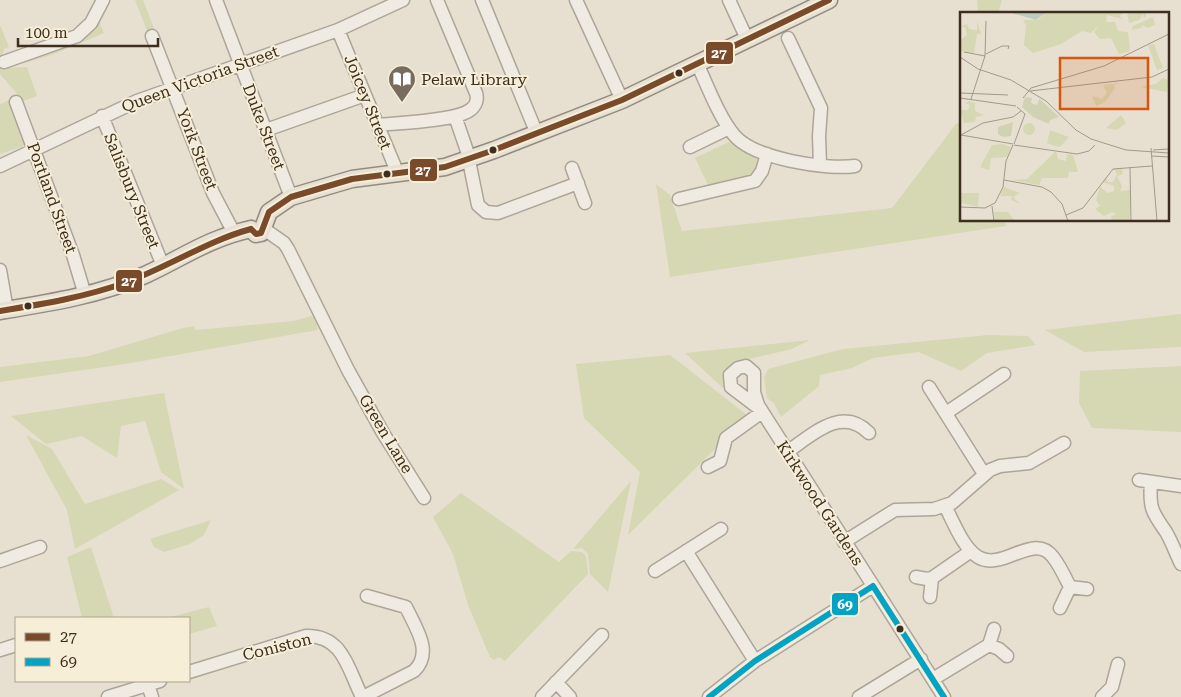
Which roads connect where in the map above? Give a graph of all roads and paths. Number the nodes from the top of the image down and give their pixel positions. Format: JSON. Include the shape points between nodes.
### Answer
{"nodes":[{"id":1,"x":104,"y":0,"type":"edge"},
{"id":2,"x":216,"y":0,"type":"edge"},
{"id":3,"x":403,"y":0,"type":"edge"},
{"id":4,"x":437,"y":0,"type":"edge"},
{"id":5,"x":482,"y":0,"type":"edge"},
{"id":6,"x":576,"y":0,"type":"edge"},
{"id":7,"x":729,"y":0,"type":"edge"},
{"id":8,"x":829,"y":0,"type":"edge"},
{"id":9,"x":338,"y":30,"type":"junction"},
{"id":10,"x":152,"y":36,"type":"dead end"},
{"id":11,"x":788,"y":38,"type":"dead end"},
{"id":12,"x":747,"y":39,"type":"junction"},
{"id":13,"x":7,"y":58,"type":"dead end"},
{"id":14,"x":697,"y":63,"type":"junction"},
{"id":15,"x":240,"y":64,"type":"junction"},
{"id":16,"x":173,"y":88,"type":"junction"},
{"id":17,"x":365,"y":95,"type":"junction"},
{"id":18,"x":622,"y":100,"type":"junction"},
{"id":19,"x":16,"y":102,"type":"dead end"},
{"id":20,"x":102,"y":116,"type":"junction"},
{"id":21,"x":455,"y":116,"type":"junction"},
{"id":22,"x":378,"y":125,"type":"junction"},
{"id":23,"x":729,"y":128,"type":"junction"},
{"id":24,"x":266,"y":130,"type":"junction"},
{"id":25,"x":537,"y":134,"type":"junction"},
{"id":26,"x":690,"y":147,"type":"dead end"},
{"id":27,"x":34,"y":148,"type":"junction"},
{"id":28,"x":766,"y":154,"type":"junction"},
{"id":29,"x":468,"y":159,"type":"junction"},
{"id":30,"x":820,"y":165,"type":"junction"},
{"id":31,"x":0,"y":166,"type":"edge"},
{"id":32,"x":855,"y":166,"type":"dead end"},
{"id":33,"x":572,"y":168,"type":"dead end"},
{"id":34,"x":398,"y":174,"type":"junction"},
{"id":35,"x":578,"y":183,"type":"junction"},
{"id":36,"x":291,"y":197,"type":"junction"},
{"id":37,"x":679,"y":199,"type":"dead end"},
{"id":38,"x":586,"y":204,"type":"dead end"},
{"id":39,"x":259,"y":227,"type":"junction"},
{"id":40,"x":234,"y":233,"type":"junction"},
{"id":41,"x":163,"y":266,"type":"junction"},
{"id":42,"x":0,"y":270,"type":"edge"},
{"id":43,"x":85,"y":295,"type":"junction"},
{"id":44,"x":4,"y":310,"type":"edge"},
{"id":45,"x":1004,"y":374,"type":"dead end"},
{"id":46,"x":929,"y":387,"type":"dead end"},
{"id":47,"x":946,"y":413,"type":"junction"},
{"id":48,"x":869,"y":433,"type":"dead end"},
{"id":49,"x":1064,"y":444,"type":"dead end"},
{"id":50,"x":787,"y":452,"type":"junction"},
{"id":51,"x":708,"y":468,"type":"dead end"},
{"id":52,"x":984,"y":474,"type":"junction"},
{"id":53,"x":1181,"y":486,"type":"edge"},
{"id":54,"x":424,"y":498,"type":"dead end"},
{"id":55,"x":945,"y":506,"type":"junction"},
{"id":56,"x":720,"y":529,"type":"dead end"},
{"id":57,"x":844,"y":542,"type":"junction"},
{"id":58,"x":40,"y":547,"type":"dead end"},
{"id":59,"x":686,"y":551,"type":"junction"},
{"id":60,"x":971,"y":551,"type":"junction"},
{"id":61,"x":0,"y":561,"type":"edge"},
{"id":62,"x":1181,"y":564,"type":"edge"},
{"id":63,"x":655,"y":571,"type":"dead end"},
{"id":64,"x":916,"y":577,"type":"dead end"},
{"id":65,"x":932,"y":578,"type":"junction"},
{"id":66,"x":873,"y":586,"type":"junction"},
{"id":67,"x":1070,"y":587,"type":"junction"},
{"id":68,"x":1087,"y":589,"type":"dead end"},
{"id":69,"x":367,"y":596,"type":"dead end"},
{"id":70,"x":930,"y":596,"type":"dead end"},
{"id":71,"x":1060,"y":608,"type":"dead end"},
{"id":72,"x":994,"y":629,"type":"dead end"},
{"id":73,"x":602,"y":635,"type":"dead end"},
{"id":74,"x":15,"y":645,"type":"edge"},
{"id":75,"x":989,"y":645,"type":"junction"},
{"id":76,"x":0,"y":650,"type":"edge"},
{"id":77,"x":1006,"y":656,"type":"dead end"},
{"id":78,"x":921,"y":659,"type":"junction"},
{"id":79,"x":755,"y":661,"type":"junction"},
{"id":80,"x":1118,"y":664,"type":"dead end"},
{"id":81,"x":190,"y":672,"type":"edge"},
{"id":82,"x":933,"y":679,"type":"junction"},
{"id":83,"x":556,"y":682,"type":"junction"},
{"id":84,"x":153,"y":687,"type":"edge"},
{"id":85,"x":108,"y":697,"type":"edge"},
{"id":86,"x":363,"y":697,"type":"edge"},
{"id":87,"x":542,"y":697,"type":"edge"},
{"id":88,"x":570,"y":697,"type":"edge"},
{"id":89,"x":709,"y":697,"type":"edge"},
{"id":90,"x":859,"y":697,"type":"edge"},
{"id":91,"x":944,"y":697,"type":"edge"},
{"id":92,"x":1102,"y":697,"type":"edge"}],
"edges":[{"from":1,"to":13,"type":"street","via":[[84,31]]},
{"from":2,"to":15,"type":"street","name":"Duke Street"},
{"from":3,"to":9,"type":"street","name":"Queen Victoria Street"},
{"from":4,"to":21,"type":"street","via":[[477,97],[471,110]]},
{"from":5,"to":25,"type":"street"},
{"from":6,"to":18,"type":"street"},
{"from":7,"to":12,"type":"street"},
{"from":8,"to":12,"type":"main road"},
{"from":9,"to":15,"type":"street","name":"Queen Victoria Street"},
{"from":9,"to":17,"type":"street","name":"Joicey Street"},
{"from":10,"to":16,"type":"street","name":"York Street"},
{"from":11,"to":30,"type":"street","via":[[821,108]]},
{"from":12,"to":14,"type":"main road"},
{"from":14,"to":18,"type":"main road"},
{"from":14,"to":23,"type":"street"},
{"from":15,"to":16,"type":"street","name":"Queen Victoria Street"},
{"from":15,"to":24,"type":"street","name":"Duke Street"},
{"from":16,"to":20,"type":"street","name":"Queen Victoria Street"},
{"from":16,"to":40,"type":"street","name":"York Street","via":[[213,193]]},
{"from":17,"to":22,"type":"street","name":"Joicey Street"},
{"from":17,"to":24,"type":"street"},
{"from":18,"to":25,"type":"main road"},
{"from":19,"to":27,"type":"street","name":"Portland Street"},
{"from":20,"to":27,"type":"street","name":"Queen Victoria Street"},
{"from":20,"to":41,"type":"street","name":"Salisbury Street"},
{"from":21,"to":22,"type":"street"},
{"from":21,"to":29,"type":"street"},
{"from":22,"to":34,"type":"street","name":"Joicey Street"},
{"from":23,"to":26,"type":"street"},
{"from":23,"to":28,"type":"street","via":[[741,141]]},
{"from":24,"to":36,"type":"street","name":"Duke Street"},
{"from":25,"to":29,"type":"main road"},
{"from":27,"to":31,"type":"street","name":"Queen Victoria Street"},
{"from":27,"to":43,"type":"street","name":"Portland Street","via":[[74,255]]},
{"from":28,"to":30,"type":"street"},
{"from":28,"to":37,"type":"street","via":[[762,171],[755,181]]},
{"from":29,"to":34,"type":"main road","via":[[445,167]]},
{"from":29,"to":35,"type":"street","via":[[478,204],[492,214]]},
{"from":30,"to":32,"type":"street"},
{"from":33,"to":35,"type":"street"},
{"from":34,"to":36,"type":"main road","via":[[352,179]]},
{"from":35,"to":38,"type":"street"},
{"from":36,"to":39,"type":"main road","via":[[269,212]]},
{"from":39,"to":40,"type":"main road"},
{"from":39,"to":54,"type":"street","name":"Green Lane","via":[[288,249],[348,370]]},
{"from":40,"to":41,"type":"main road","via":[[207,242]]},
{"from":41,"to":43,"type":"main road","via":[[122,284]]},
{"from":42,"to":44,"type":"street"},
{"from":43,"to":44,"type":"main road"},
{"from":45,"to":47,"type":"street"},
{"from":46,"to":47,"type":"street"},
{"from":47,"to":52,"type":"street"},
{"from":48,"to":50,"type":"street","via":[[855,422],[831,423]]},
{"from":49,"to":52,"type":"street","via":[[1029,463],[1000,466]]},
{"from":50,"to":51,"type":"street","name":"Kirkwood Gardens","via":[[761,411],[729,435],[720,461]]},
{"from":50,"to":57,"type":"street","name":"Kirkwood Gardens"},
{"from":52,"to":55,"type":"street","via":[[959,499]]},
{"from":53,"to":62,"type":"street","via":[[1145,481],[1156,521],[1167,533]]},
{"from":55,"to":57,"type":"street","via":[[895,510]]},
{"from":55,"to":60,"type":"street"},
{"from":56,"to":59,"type":"street"},
{"from":57,"to":66,"type":"street","name":"Kirkwood Gardens"},
{"from":58,"to":61,"type":"street"},
{"from":59,"to":63,"type":"street"},
{"from":59,"to":79,"type":"street"},
{"from":60,"to":65,"type":"street"},
{"from":60,"to":67,"type":"street","via":[[977,557],[995,562],[1027,549],[1043,549],[1052,555]]},
{"from":64,"to":65,"type":"street"},
{"from":65,"to":70,"type":"street"},
{"from":66,"to":78,"type":"street","name":"Kirkwood Gardens"},
{"from":66,"to":79,"type":"street"},
{"from":67,"to":68,"type":"street"},
{"from":67,"to":71,"type":"street"},
{"from":69,"to":86,"type":"street","via":[[406,607],[424,651],[420,665],[414,671]]},
{"from":72,"to":75,"type":"street"},
{"from":73,"to":83,"type":"street"},
{"from":74,"to":76,"type":"street"},
{"from":75,"to":77,"type":"street"},
{"from":75,"to":82,"type":"street"},
{"from":78,"to":82,"type":"street","name":"Kirkwood Gardens"},
{"from":78,"to":90,"type":"street"},
{"from":79,"to":89,"type":"street"},
{"from":80,"to":92,"type":"street","via":[[1112,687]]},
{"from":81,"to":86,"type":"street","name":"Coniston","via":[[306,636],[325,637],[338,648]]},
{"from":82,"to":91,"type":"street","name":"Kirkwood Gardens"},
{"from":83,"to":87,"type":"street"},
{"from":83,"to":88,"type":"street"},
{"from":84,"to":85,"type":"street"}]}
